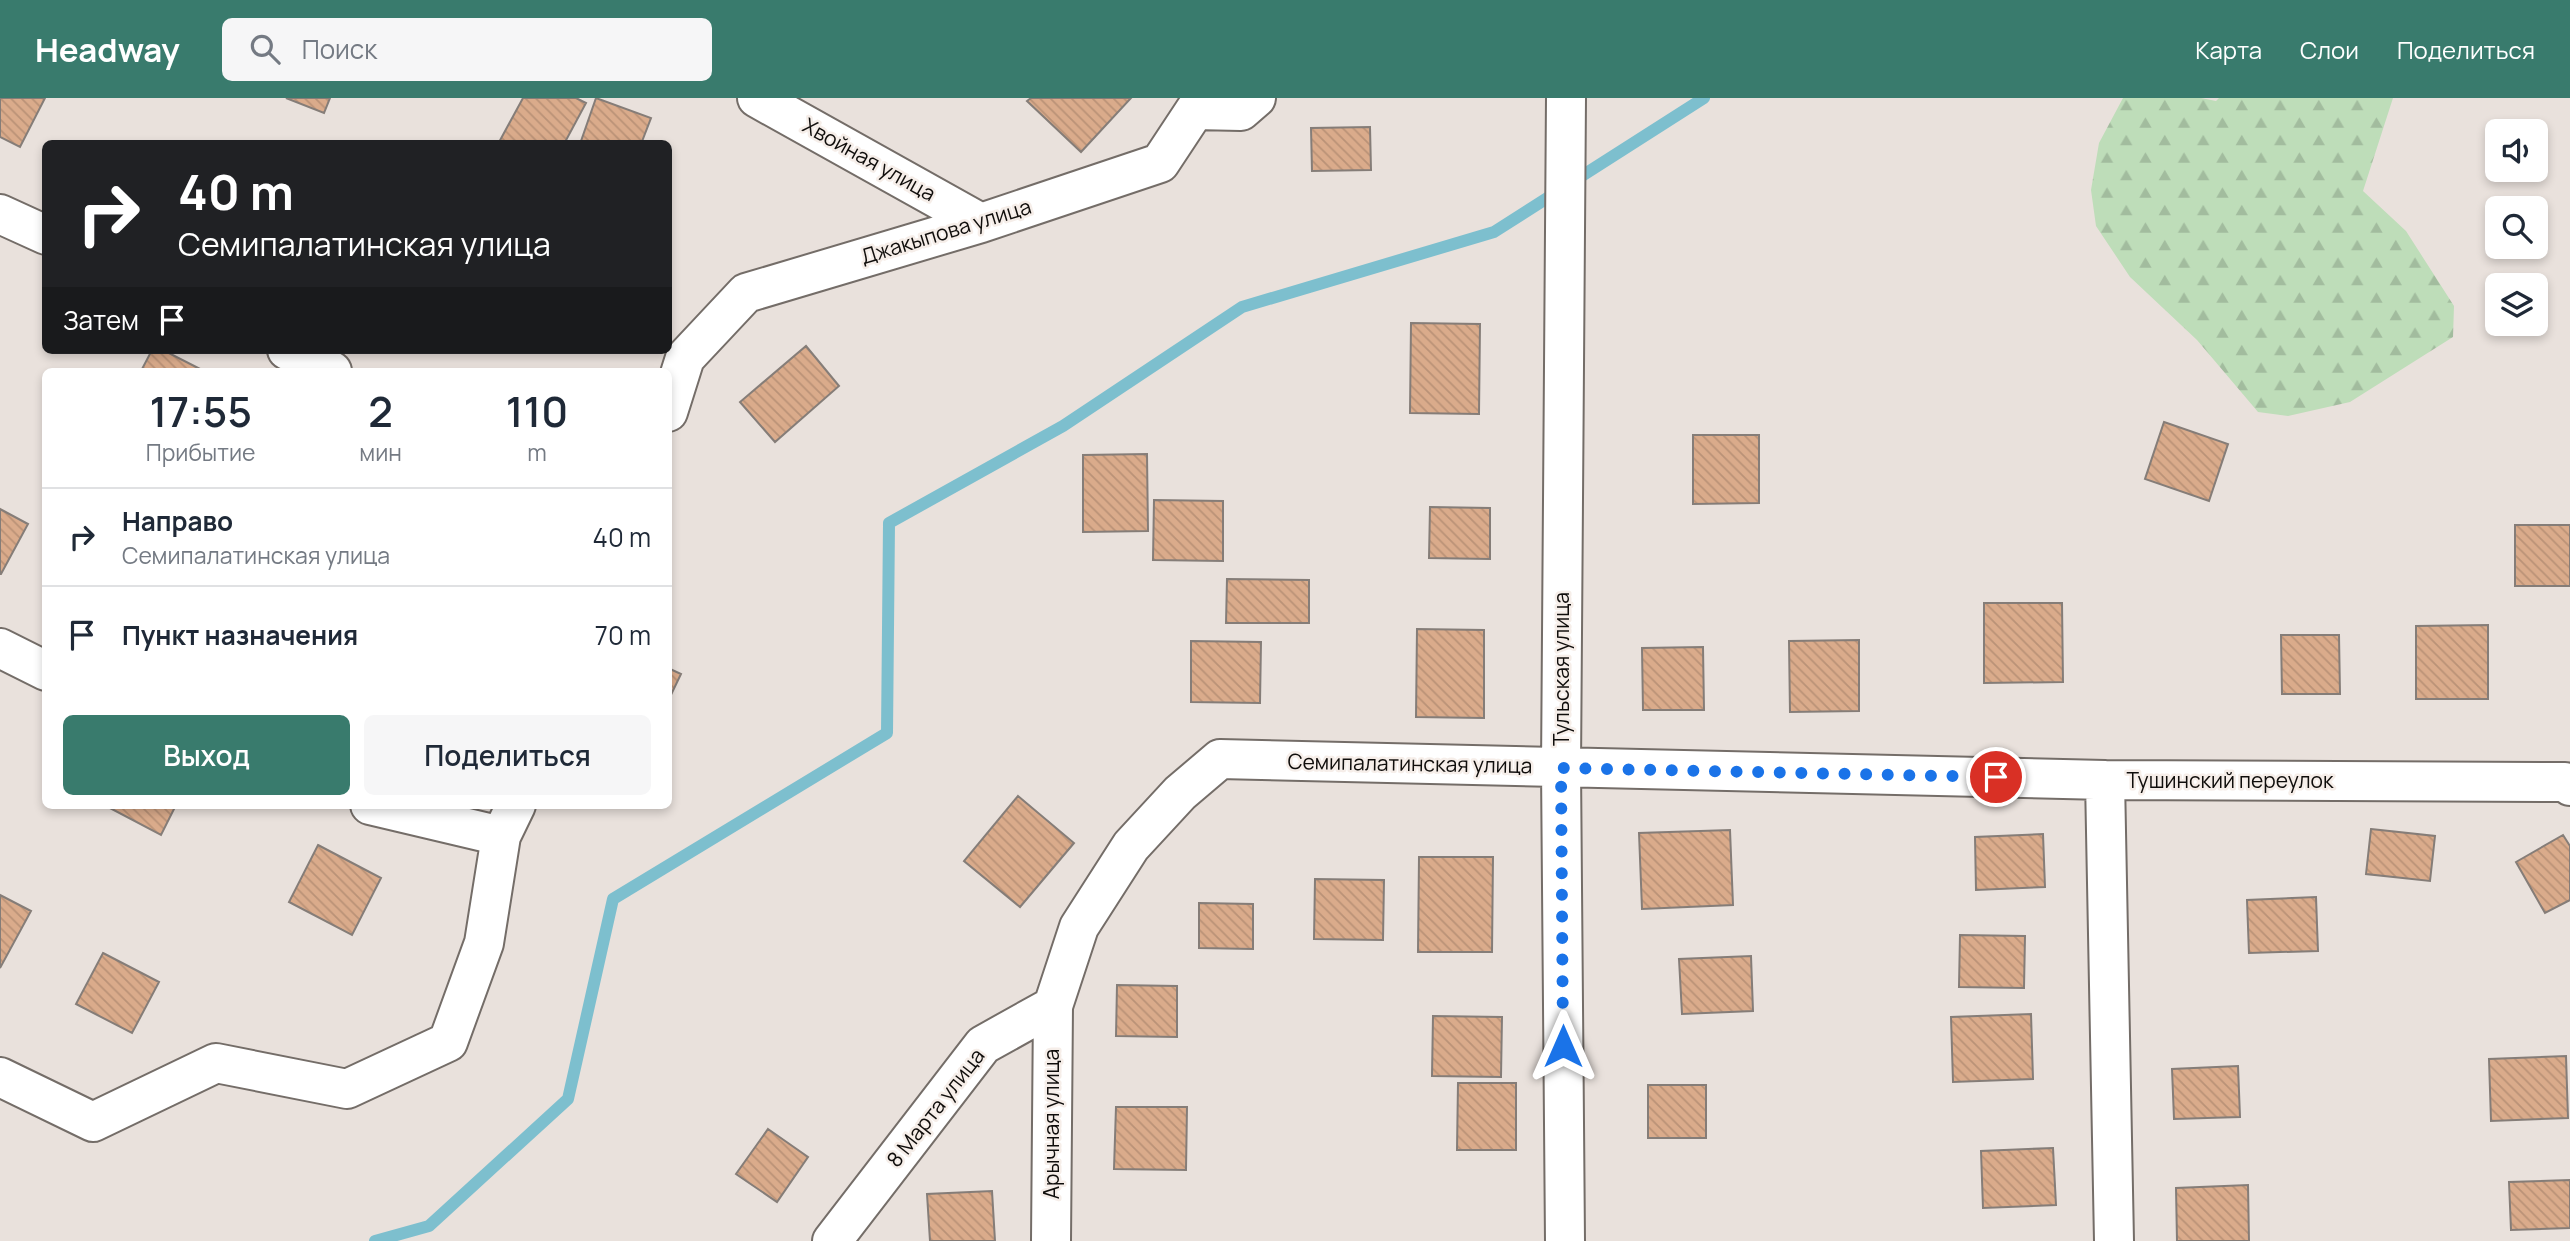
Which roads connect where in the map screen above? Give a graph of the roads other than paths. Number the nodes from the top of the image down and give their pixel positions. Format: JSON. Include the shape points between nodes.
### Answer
{"nodes":[{"id":1,"x":757,"y":98,"type":"edge"},
{"id":2,"x":1256,"y":98,"type":"edge"},
{"id":3,"x":1566,"y":98,"type":"edge"},
{"id":4,"x":0,"y":214,"type":"edge"},
{"id":5,"x":981,"y":223,"type":"junction"},
{"id":6,"x":42,"y":233,"type":"edge"},
{"id":7,"x":295,"y":354,"type":"edge"},
{"id":8,"x":673,"y":365,"type":"edge"},
{"id":9,"x":325,"y":368,"type":"edge"},
{"id":10,"x":0,"y":648,"type":"edge"},
{"id":11,"x":42,"y":669,"type":"edge"},
{"id":12,"x":1561,"y":768,"type":"junction"},
{"id":13,"x":2105,"y":780,"type":"junction"},
{"id":14,"x":2568,"y":784,"type":"edge"},
{"id":15,"x":405,"y":809,"type":"edge"},
{"id":16,"x":509,"y":821,"type":"edge"},
{"id":17,"x":1053,"y":1006,"type":"junction"},
{"id":18,"x":0,"y":1077,"type":"edge"},
{"id":19,"x":832,"y":1241,"type":"edge"},
{"id":20,"x":1051,"y":1241,"type":"edge"},
{"id":21,"x":1565,"y":1241,"type":"edge"},
{"id":22,"x":2114,"y":1241,"type":"edge"}],
"edges":[{"from":1,"to":5,"type":"street","name":"Хвойная улица"},
{"from":2,"to":5,"type":"street","name":"Джакыпова улица","via":[[1241,111],[1195,110],[1160,163]]},
{"from":3,"to":12,"type":"street","name":"Тульская улица"},
{"from":4,"to":6,"type":"street"},
{"from":5,"to":8,"type":"street","name":"Джакыпова улица","via":[[746,293]]},
{"from":7,"to":9,"type":"street"},
{"from":10,"to":11,"type":"street"},
{"from":12,"to":13,"type":"street","name":"Семипалатинская улица"},
{"from":12,"to":17,"type":"street","name":"Семипалатинская улица","via":[[1220,759],[1180,793],[1131,846],[1079,927]]},
{"from":12,"to":21,"type":"street","name":"Тульская улица"},
{"from":13,"to":14,"type":"street","name":"Тушинский переулок"},
{"from":13,"to":22,"type":"street","name":"Тушинский переулок"},
{"from":15,"to":16,"type":"street"},
{"from":16,"to":18,"type":"street","via":[[484,943],[448,1042],[347,1089],[216,1063],[93,1122]]},
{"from":17,"to":19,"type":"street","name":"8 Марта улица","via":[[984,1045]]},
{"from":17,"to":20,"type":"street","name":"Арычная улица"}]}
